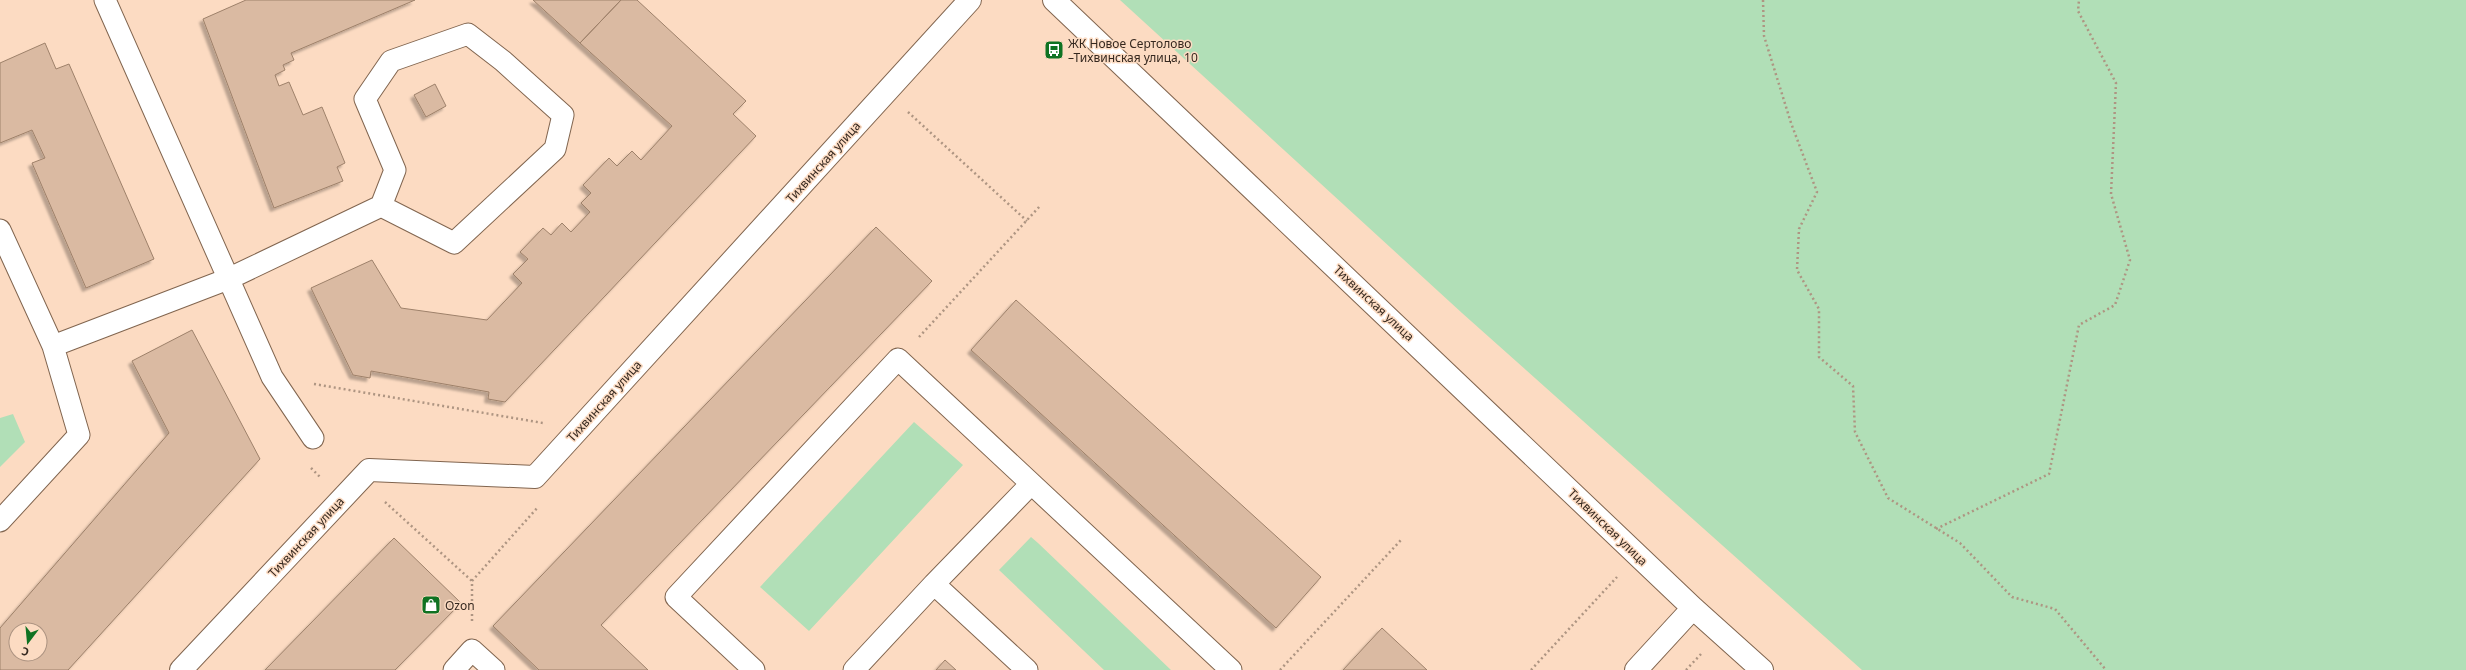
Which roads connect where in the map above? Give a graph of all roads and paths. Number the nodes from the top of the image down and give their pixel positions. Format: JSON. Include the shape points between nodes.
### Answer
{"nodes":[{"id":1,"x":105,"y":0,"type":"edge"},
{"id":2,"x":970,"y":0,"type":"edge"},
{"id":3,"x":1054,"y":0,"type":"edge"},
{"id":4,"x":1763,"y":0,"type":"edge"},
{"id":5,"x":2079,"y":0,"type":"edge"},
{"id":6,"x":905,"y":109,"type":"dead end"},
{"id":7,"x":381,"y":206,"type":"junction"},
{"id":8,"x":1040,"y":206,"type":"dead end"},
{"id":9,"x":1027,"y":220,"type":"junction"},
{"id":10,"x":0,"y":230,"type":"edge"},
{"id":11,"x":228,"y":279,"type":"junction"},
{"id":12,"x":53,"y":346,"type":"junction"},
{"id":13,"x":898,"y":359,"type":"junction"},
{"id":14,"x":272,"y":377,"type":"junction"},
{"id":15,"x":578,"y":429,"type":"junction"},
{"id":16,"x":313,"y":438,"type":"joint"},
{"id":17,"x":1031,"y":484,"type":"junction"},
{"id":18,"x":382,"y":499,"type":"dead end"},
{"id":19,"x":340,"y":500,"type":"junction"},
{"id":20,"x":541,"y":504,"type":"dead end"},
{"id":21,"x":0,"y":521,"type":"edge"},
{"id":22,"x":1936,"y":529,"type":"junction"},
{"id":23,"x":1401,"y":540,"type":"dead end"},
{"id":24,"x":472,"y":581,"type":"junction"},
{"id":25,"x":934,"y":584,"type":"junction"},
{"id":26,"x":1693,"y":608,"type":"junction"},
{"id":27,"x":472,"y":650,"type":"junction"},
{"id":28,"x":181,"y":670,"type":"edge"},
{"id":29,"x":454,"y":670,"type":"edge"},
{"id":30,"x":494,"y":670,"type":"edge"},
{"id":31,"x":754,"y":670,"type":"edge"},
{"id":32,"x":854,"y":670,"type":"edge"},
{"id":33,"x":1027,"y":670,"type":"edge"},
{"id":34,"x":1231,"y":670,"type":"edge"},
{"id":35,"x":1280,"y":670,"type":"edge"},
{"id":36,"x":1636,"y":670,"type":"edge"},
{"id":37,"x":1762,"y":670,"type":"edge"},
{"id":38,"x":2106,"y":670,"type":"edge"}],
"edges":[{"from":1,"to":11,"type":"lane"},
{"from":2,"to":15,"type":"street","name":"Тихвинская улица"},
{"from":3,"to":26,"type":"street","name":"Тихвинская улица"},
{"from":4,"to":22,"type":"path","via":[[1764,36],[1791,124],[1817,192],[1799,229],[1797,270],[1819,309],[1819,357],[1854,386],[1855,432],[1888,498]]},
{"from":5,"to":22,"type":"path","via":[[2078,12],[2116,83],[2111,194],[2130,260],[2115,305],[2079,325],[2050,474]]},
{"from":6,"to":9,"type":"path"},
{"from":7,"to":7,"type":"lane","via":[[395,170],[365,99],[391,61],[468,34],[503,61],[563,115],[555,149],[454,243]]},
{"from":7,"to":11,"type":"lane"},
{"from":8,"to":9,"type":"path"},
{"from":9,"to":13,"type":"path"},
{"from":10,"to":12,"type":"lane"},
{"from":11,"to":12,"type":"lane"},
{"from":11,"to":14,"type":"lane"},
{"from":12,"to":21,"type":"lane","via":[[79,434]]},
{"from":13,"to":17,"type":"lane"},
{"from":13,"to":31,"type":"lane","via":[[676,597]]},
{"from":14,"to":15,"type":"path"},
{"from":14,"to":16,"type":"lane"},
{"from":15,"to":19,"type":"street","name":"Тихвинская улица","via":[[535,477],[369,470]]},
{"from":16,"to":19,"type":"path","via":[[308,464]]},
{"from":17,"to":25,"type":"lane"},
{"from":17,"to":34,"type":"lane"},
{"from":18,"to":24,"type":"path"},
{"from":19,"to":28,"type":"street","name":"Тихвинская улица"},
{"from":20,"to":24,"type":"path"},
{"from":22,"to":38,"type":"path","via":[[1960,543],[2012,596],[2055,609]]},
{"from":23,"to":35,"type":"path"},
{"from":24,"to":27,"type":"path"},
{"from":25,"to":32,"type":"lane"},
{"from":25,"to":33,"type":"lane"},
{"from":26,"to":36,"type":"street"},
{"from":26,"to":37,"type":"street","name":"Тихвинская улица"},
{"from":27,"to":29,"type":"lane"},
{"from":27,"to":30,"type":"lane"}]}
